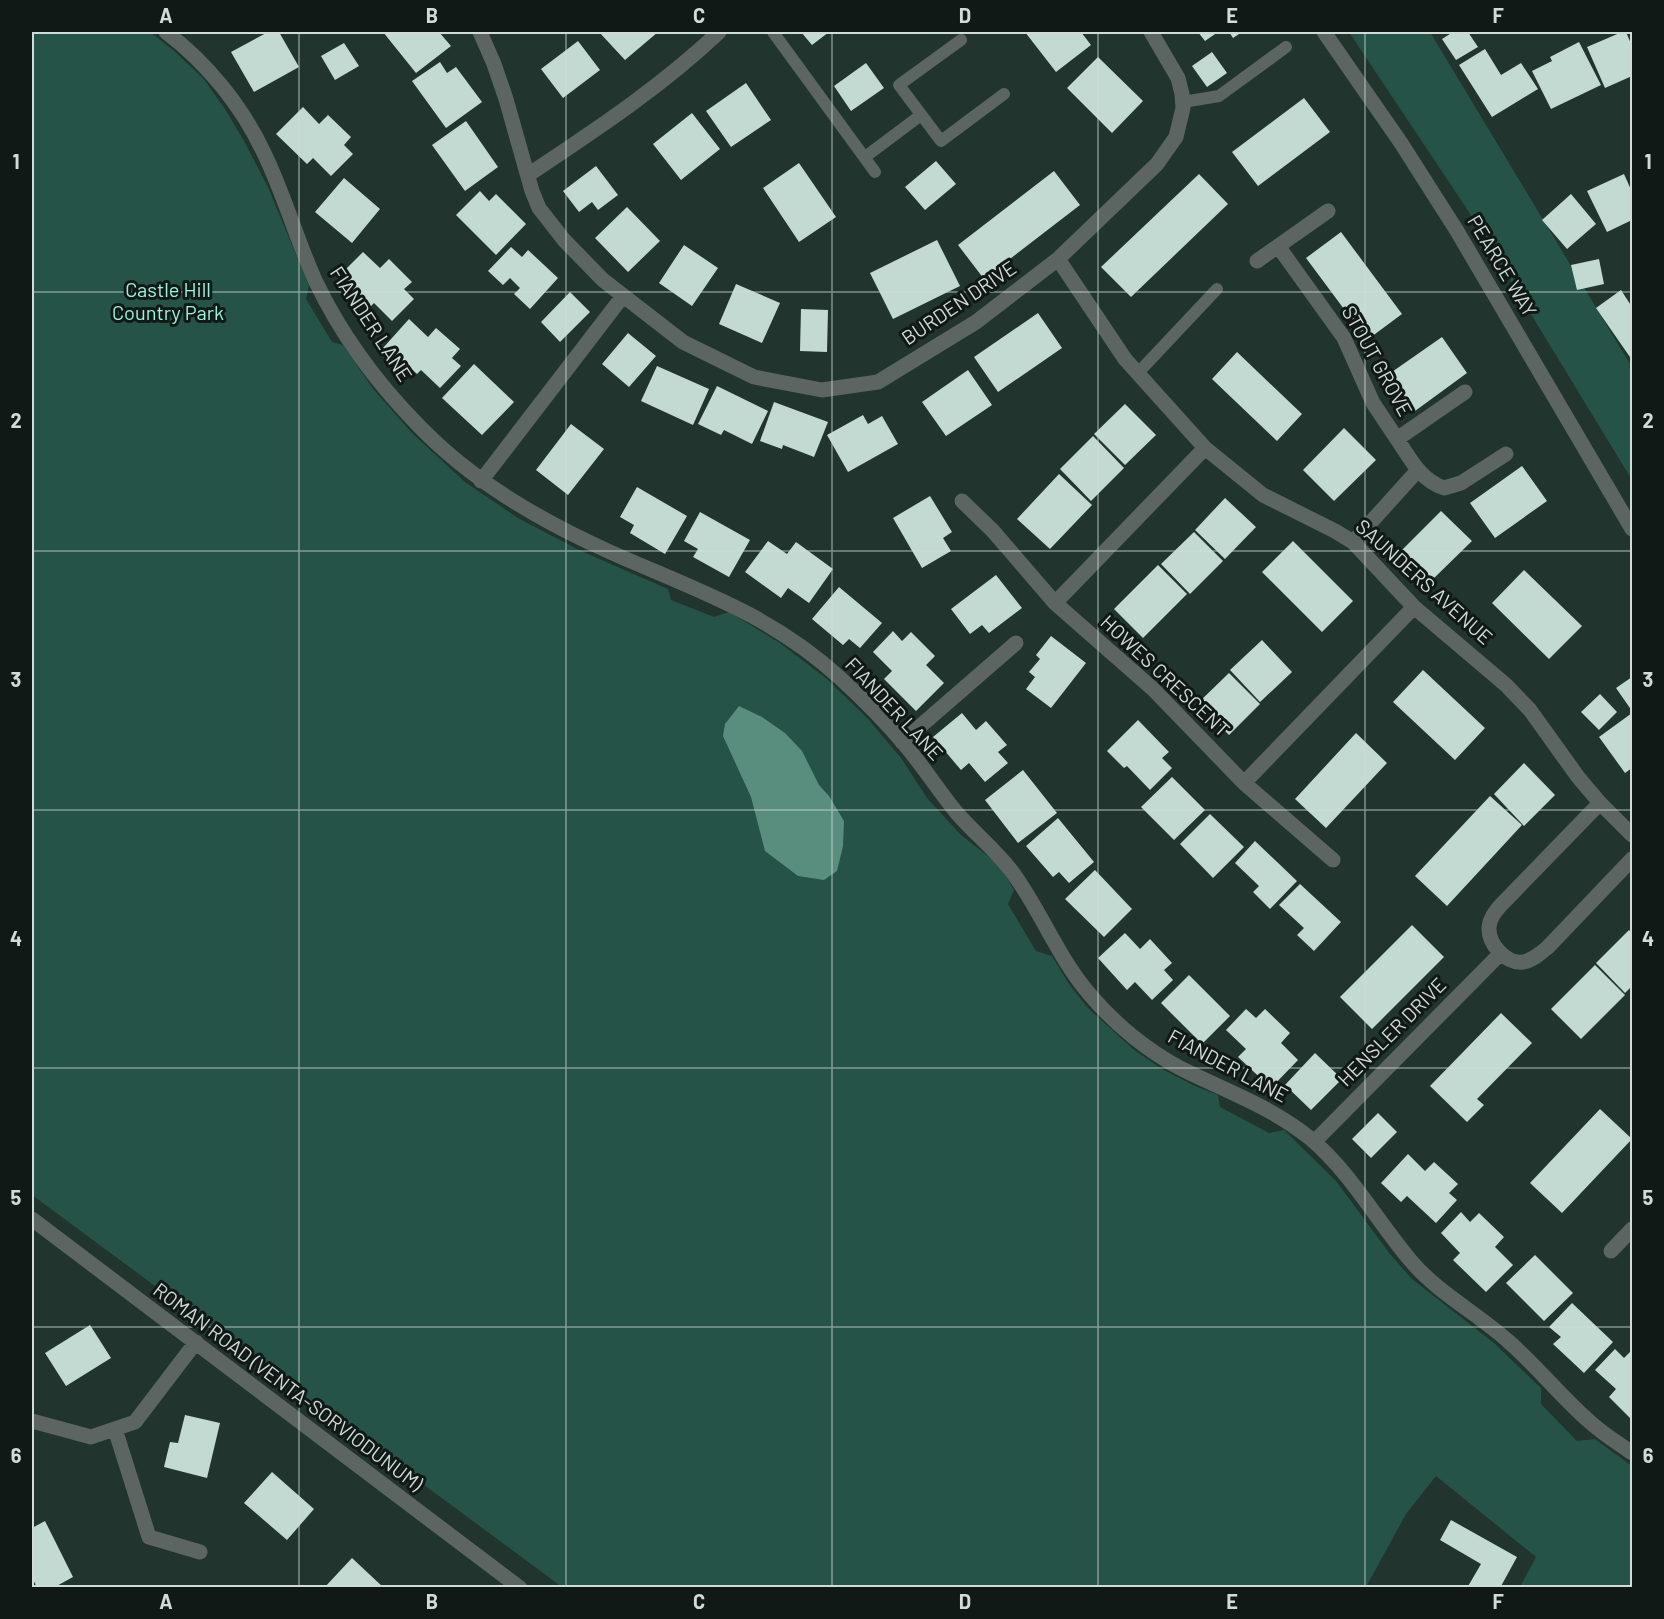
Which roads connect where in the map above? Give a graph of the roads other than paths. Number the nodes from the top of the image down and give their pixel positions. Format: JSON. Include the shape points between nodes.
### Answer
{"nodes":[{"id":1,"x":166,"y":32,"type":"edge"},
{"id":2,"x":480,"y":32,"type":"edge"},
{"id":3,"x":719,"y":32,"type":"edge"},
{"id":4,"x":773,"y":32,"type":"edge"},
{"id":5,"x":1151,"y":32,"type":"edge"},
{"id":6,"x":1324,"y":32,"type":"edge"},
{"id":7,"x":961,"y":40,"type":"dead end"},
{"id":8,"x":1286,"y":47,"type":"dead end"},
{"id":9,"x":1004,"y":94,"type":"dead end"},
{"id":10,"x":1183,"y":102,"type":"junction"},
{"id":11,"x":921,"y":115,"type":"junction"},
{"id":12,"x":865,"y":157,"type":"junction"},
{"id":13,"x":875,"y":172,"type":"dead end"},
{"id":14,"x":528,"y":176,"type":"junction"},
{"id":15,"x":1328,"y":212,"type":"dead end"},
{"id":16,"x":1278,"y":246,"type":"junction"},
{"id":17,"x":1058,"y":259,"type":"junction"},
{"id":18,"x":1257,"y":261,"type":"dead end"},
{"id":19,"x":1217,"y":289,"type":"dead end"},
{"id":20,"x":623,"y":296,"type":"junction"},
{"id":21,"x":1137,"y":374,"type":"junction"},
{"id":22,"x":1465,"y":392,"type":"dead end"},
{"id":23,"x":1397,"y":439,"type":"junction"},
{"id":24,"x":1205,"y":448,"type":"junction"},
{"id":25,"x":1506,"y":454,"type":"dead end"},
{"id":26,"x":1418,"y":470,"type":"junction"},
{"id":27,"x":481,"y":481,"type":"junction"},
{"id":28,"x":962,"y":501,"type":"dead end"},
{"id":29,"x":1632,"y":529,"type":"edge"},
{"id":30,"x":1353,"y":542,"type":"junction"},
{"id":31,"x":1054,"y":603,"type":"junction"},
{"id":32,"x":1414,"y":607,"type":"junction"},
{"id":33,"x":1016,"y":643,"type":"dead end"},
{"id":34,"x":902,"y":742,"type":"junction"},
{"id":35,"x":1244,"y":783,"type":"junction"},
{"id":36,"x":1600,"y":802,"type":"junction"},
{"id":37,"x":1630,"y":828,"type":"edge"},
{"id":38,"x":1632,"y":859,"type":"edge"},
{"id":39,"x":1333,"y":860,"type":"dead end"},
{"id":40,"x":1501,"y":953,"type":"junction"},
{"id":41,"x":1314,"y":1142,"type":"junction"},
{"id":42,"x":32,"y":1219,"type":"edge"},
{"id":43,"x":1632,"y":1229,"type":"edge"},
{"id":44,"x":1611,"y":1251,"type":"dead end"},
{"id":45,"x":196,"y":1342,"type":"junction"},
{"id":46,"x":32,"y":1421,"type":"edge"},
{"id":47,"x":115,"y":1429,"type":"junction"},
{"id":48,"x":1632,"y":1453,"type":"edge"},
{"id":49,"x":200,"y":1552,"type":"dead end"},
{"id":50,"x":520,"y":1587,"type":"edge"}],
"edges":[{"from":1,"to":27,"type":"street","name":"FIANDER LANE","via":[[194,55],[247,120],[265,154],[318,285],[374,374],[424,432]]},
{"from":2,"to":14,"type":"street","name":"BURDEN DRIVE","via":[[500,81]]},
{"from":3,"to":14,"type":"street","via":[[647,93]]},
{"from":4,"to":12,"type":"lane"},
{"from":5,"to":10,"type":"street","name":"BURDEN DRIVE","via":[[1178,78]]},
{"from":6,"to":29,"type":"street","name":"PEARCE WAY","via":[[1457,231]]},
{"from":7,"to":11,"type":"lane","via":[[899,85]]},
{"from":8,"to":10,"type":"lane","via":[[1219,96]]},
{"from":9,"to":11,"type":"lane","via":[[941,141]]},
{"from":10,"to":17,"type":"street","name":"BURDEN DRIVE","via":[[1181,125],[1169,150],[1134,189]]},
{"from":11,"to":12,"type":"lane"},
{"from":12,"to":13,"type":"lane"},
{"from":14,"to":20,"type":"street","name":"BURDEN DRIVE","via":[[549,222]]},
{"from":15,"to":16,"type":"street"},
{"from":16,"to":18,"type":"street"},
{"from":16,"to":23,"type":"street","name":"STOUT GROVE","via":[[1344,338],[1372,403]]},
{"from":17,"to":20,"type":"street","name":"BURDEN DRIVE","via":[[976,322],[878,382],[822,390],[754,377],[683,342]]},
{"from":17,"to":21,"type":"street","name":"SAUNDERS AVENUE"},
{"from":19,"to":21,"type":"lane"},
{"from":20,"to":27,"type":"street"},
{"from":21,"to":24,"type":"street","name":"SAUNDERS AVENUE"},
{"from":22,"to":23,"type":"street","name":"STOUT GROVE"},
{"from":23,"to":26,"type":"street","name":"STOUT GROVE"},
{"from":24,"to":30,"type":"street","name":"SAUNDERS AVENUE","via":[[1263,495]]},
{"from":24,"to":31,"type":"street"},
{"from":25,"to":26,"type":"street","name":"STOUT GROVE","via":[[1461,483],[1444,488],[1427,480]]},
{"from":26,"to":30,"type":"street"},
{"from":27,"to":34,"type":"street","name":"FIANDER LANE","via":[[561,528],[720,598],[784,634],[838,676]]},
{"from":28,"to":31,"type":"street","name":"HOWES CRESCENT"},
{"from":30,"to":32,"type":"street","name":"SAUNDERS AVENUE"},
{"from":31,"to":35,"type":"street","name":"HOWES CRESCENT","via":[[1153,689]]},
{"from":32,"to":35,"type":"street"},
{"from":32,"to":36,"type":"street","name":"SAUNDERS AVENUE","via":[[1530,710]]},
{"from":33,"to":34,"type":"street"},
{"from":34,"to":41,"type":"street","name":"FIANDER LANE","via":[[949,804],[1010,869],[1075,976],[1113,1018],[1177,1066],[1272,1112]]},
{"from":35,"to":39,"type":"street","name":"HOWES CRESCENT"},
{"from":36,"to":37,"type":"street","name":"SAUNDERS AVENUE"},
{"from":36,"to":40,"type":"street","via":[[1492,917],[1490,937]]},
{"from":38,"to":40,"type":"street","via":[[1536,957],[1516,962]]},
{"from":40,"to":41,"type":"street","name":"HENSLER DRIVE"},
{"from":41,"to":48,"type":"street","name":"FIANDER LANE","via":[[1430,1280],[1509,1342],[1591,1423]]},
{"from":42,"to":45,"type":"street","name":"ROMAN ROAD (VENTA-SORVIODUNUM)"},
{"from":43,"to":44,"type":"street"},
{"from":45,"to":47,"type":"street","via":[[135,1422]]},
{"from":45,"to":50,"type":"street","name":"ROMAN ROAD (VENTA-SORVIODUNUM)"},
{"from":46,"to":47,"type":"street","via":[[92,1437]]},
{"from":47,"to":49,"type":"street","via":[[149,1537]]}]}
